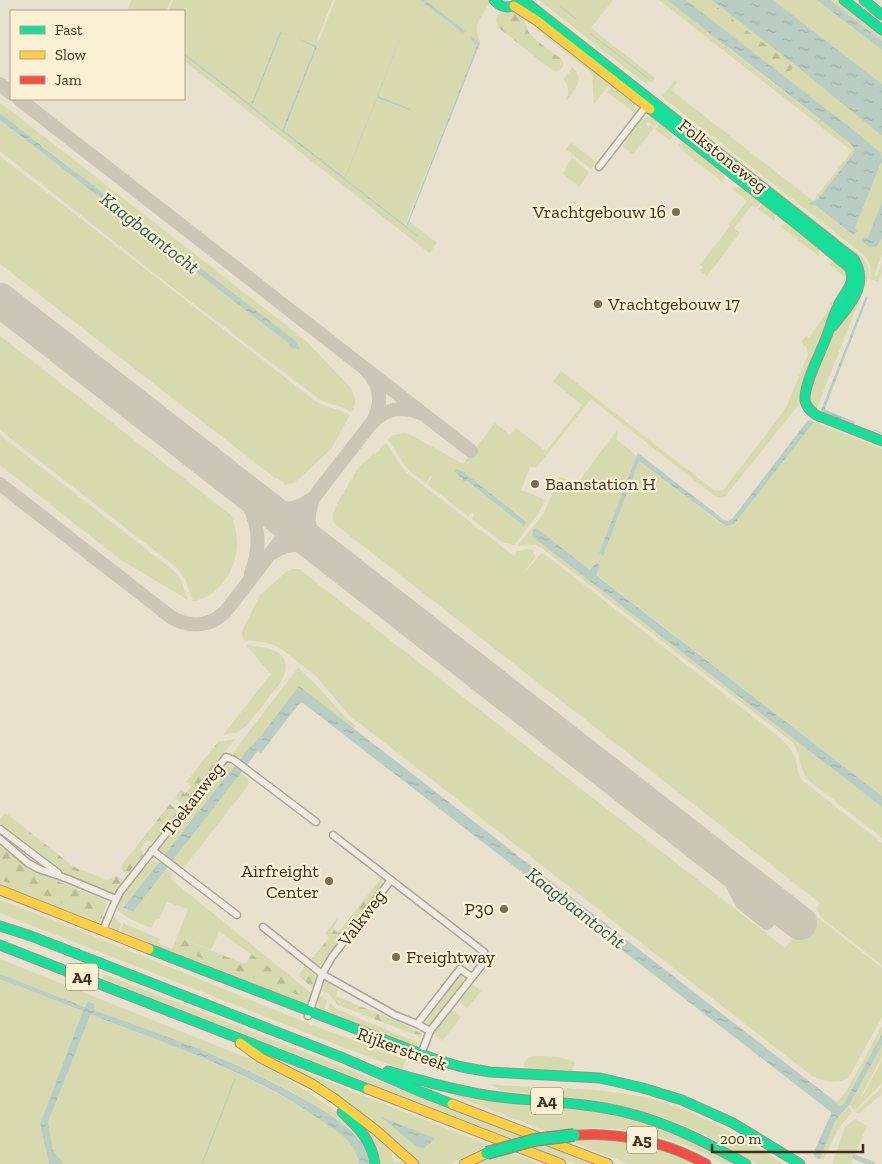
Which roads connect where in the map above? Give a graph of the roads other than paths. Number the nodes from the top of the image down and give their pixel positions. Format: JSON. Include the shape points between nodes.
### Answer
{"nodes":[{"id":1,"x":844,"y":0,"type":"edge"},
{"id":2,"x":864,"y":0,"type":"edge"},
{"id":3,"x":518,"y":2,"type":"edge"},
{"id":4,"x":498,"y":5,"type":"edge"},
{"id":5,"x":882,"y":15,"type":"edge"},
{"id":6,"x":882,"y":30,"type":"edge"},
{"id":7,"x":649,"y":104,"type":"junction"},
{"id":8,"x":599,"y":167,"type":"dead end"},
{"id":9,"x":882,"y":441,"type":"edge"},
{"id":10,"x":316,"y":822,"type":"dead end"},
{"id":11,"x":0,"y":829,"type":"edge"},
{"id":12,"x":333,"y":835,"type":"dead end"},
{"id":13,"x":0,"y":839,"type":"edge"},
{"id":14,"x":152,"y":850,"type":"junction"},
{"id":15,"x":68,"y":879,"type":"junction"},
{"id":16,"x":391,"y":880,"type":"junction"},
{"id":17,"x":0,"y":892,"type":"edge"},
{"id":18,"x":116,"y":898,"type":"junction"},
{"id":19,"x":237,"y":915,"type":"dead end"},
{"id":20,"x":0,"y":926,"type":"edge"},
{"id":21,"x":263,"y":927,"type":"dead end"},
{"id":22,"x":102,"y":933,"type":"junction"},
{"id":23,"x":0,"y":945,"type":"edge"},
{"id":24,"x":322,"y":974,"type":"junction"},
{"id":25,"x":472,"y":977,"type":"junction"},
{"id":26,"x":309,"y":1014,"type":"junction"},
{"id":27,"x":417,"y":1024,"type":"junction"},
{"id":28,"x":430,"y":1031,"type":"junction"},
{"id":29,"x":227,"y":1033,"type":"junction"},
{"id":30,"x":419,"y":1056,"type":"junction"},
{"id":31,"x":341,"y":1057,"type":"junction"},
{"id":32,"x":295,"y":1075,"type":"junction"},
{"id":33,"x":375,"y":1164,"type":"edge"},
{"id":34,"x":414,"y":1164,"type":"edge"},
{"id":35,"x":464,"y":1164,"type":"edge"},
{"id":36,"x":561,"y":1164,"type":"edge"},
{"id":37,"x":608,"y":1164,"type":"edge"},
{"id":38,"x":706,"y":1164,"type":"edge"},
{"id":39,"x":746,"y":1164,"type":"edge"},
{"id":40,"x":800,"y":1164,"type":"edge"}],
"edges":[{"from":1,"to":6,"type":"main road"},
{"from":2,"to":5,"type":"main road"},
{"from":3,"to":4,"type":"main road","via":[[507,8]]},
{"from":3,"to":7,"type":"main road","name":"Folkstoneweg"},
{"from":7,"to":8,"type":"street"},
{"from":7,"to":9,"type":"main road","name":"Folkstoneweg","via":[[856,261],[861,273],[859,286],[849,306],[827,335],[805,399],[806,405],[818,416]]},
{"from":10,"to":14,"type":"street","name":"Toekanweg","via":[[226,757]]},
{"from":11,"to":15,"type":"street"},
{"from":12,"to":16,"type":"street"},
{"from":13,"to":15,"type":"street","via":[[33,866]]},
{"from":14,"to":18,"type":"street","name":"Toekanweg"},
{"from":14,"to":19,"type":"street"},
{"from":15,"to":18,"type":"street"},
{"from":16,"to":24,"type":"street","name":"Valkweg"},
{"from":16,"to":25,"type":"street","name":"Valkweg","via":[[484,952],[485,960]]},
{"from":17,"to":22,"type":"main road","name":"Rijkerstreek","via":[[50,909]]},
{"from":18,"to":22,"type":"street","name":"Toekanweg"},
{"from":20,"to":31,"type":"main road","number":"A4"},
{"from":21,"to":24,"type":"street"},
{"from":22,"to":26,"type":"main road","name":"Rijkerstreek"},
{"from":23,"to":29,"type":"main road","number":"A4"},
{"from":24,"to":26,"type":"street","name":"Valkweg"},
{"from":24,"to":27,"type":"street","via":[[395,1016]]},
{"from":25,"to":27,"type":"street","via":[[460,969]]},
{"from":25,"to":28,"type":"street"},
{"from":26,"to":30,"type":"main road","name":"Rijkerstreek"},
{"from":27,"to":28,"type":"street"},
{"from":28,"to":30,"type":"street"},
{"from":29,"to":32,"type":"main road","number":"A4","via":[[261,1058]]},
{"from":29,"to":36,"type":"main road","number":"A4"},
{"from":30,"to":40,"type":"main road","name":"Rijkerstreek","via":[[490,1072],[600,1078],[630,1085],[708,1110]]},
{"from":31,"to":37,"type":"main road","number":"A4"},
{"from":31,"to":39,"type":"main road","number":"A4","via":[[437,1085],[481,1094],[624,1111],[704,1141]]},
{"from":32,"to":33,"type":"main road","number":"A4","via":[[360,1129],[373,1150]]},
{"from":32,"to":34,"type":"main road","number":"A4","via":[[352,1111]]},
{"from":35,"to":38,"type":"main road","number":"A5","bridge":true,"via":[[534,1140],[608,1135],[672,1148]]}]}
